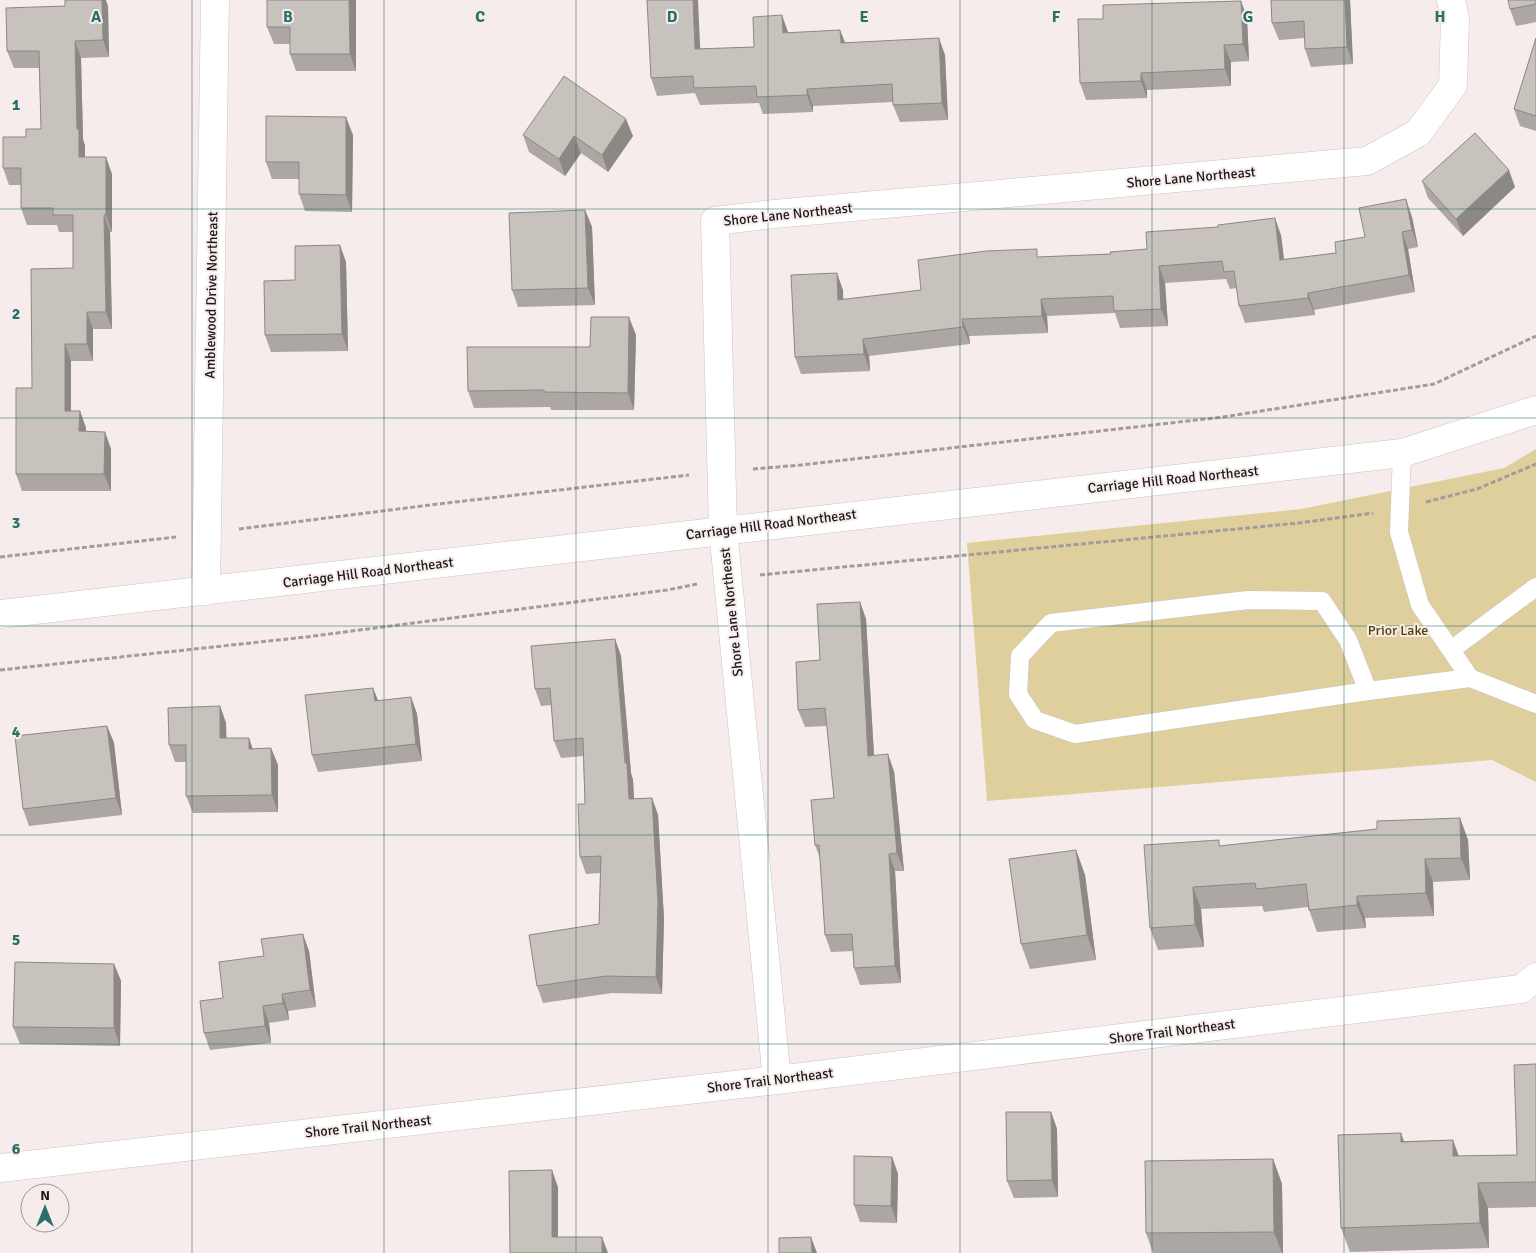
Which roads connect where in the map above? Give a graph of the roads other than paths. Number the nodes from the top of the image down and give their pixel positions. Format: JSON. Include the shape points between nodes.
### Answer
{"nodes":[{"id":1,"x":215,"y":0,"type":"edge"},
{"id":2,"x":1450,"y":0,"type":"edge"},
{"id":3,"x":1536,"y":410,"type":"edge"},
{"id":4,"x":1402,"y":452,"type":"junction"},
{"id":5,"x":723,"y":530,"type":"junction"},
{"id":6,"x":1536,"y":587,"type":"edge"},
{"id":7,"x":206,"y":591,"type":"junction"},
{"id":8,"x":0,"y":614,"type":"edge"},
{"id":9,"x":1451,"y":650,"type":"junction"},
{"id":10,"x":1470,"y":678,"type":"junction"},
{"id":11,"x":1368,"y":691,"type":"junction"},
{"id":12,"x":1536,"y":704,"type":"edge"},
{"id":13,"x":1536,"y":977,"type":"edge"},
{"id":14,"x":777,"y":1080,"type":"junction"},
{"id":15,"x":0,"y":1168,"type":"edge"}],
"edges":[{"from":1,"to":7,"type":"street","name":"Amblewood Drive Northeast"},
{"from":2,"to":5,"type":"street","name":"Shore Lane Northeast","via":[[1455,19],[1453,84],[1418,133],[1367,161],[715,221]]},
{"from":3,"to":4,"type":"street","name":"Carriage Hill Road Northeast"},
{"from":4,"to":5,"type":"street","name":"Carriage Hill Road Northeast"},
{"from":4,"to":9,"type":"lane","via":[[1399,532],[1420,605]]},
{"from":5,"to":7,"type":"street","name":"Carriage Hill Road Northeast"},
{"from":5,"to":14,"type":"street","name":"Shore Lane Northeast"},
{"from":6,"to":9,"type":"lane"},
{"from":7,"to":8,"type":"street","name":"Carriage Hill Road Northeast"},
{"from":9,"to":10,"type":"lane"},
{"from":10,"to":11,"type":"lane"},
{"from":10,"to":12,"type":"lane"},
{"from":11,"to":11,"type":"lane","via":[[1348,640],[1322,601],[1248,600],[1051,624],[1020,656],[1018,694],[1035,720],[1075,734]]},
{"from":13,"to":14,"type":"street","name":"Shore Trail Northeast","via":[[1521,988]]},
{"from":14,"to":15,"type":"street","name":"Shore Trail Northeast"}]}
